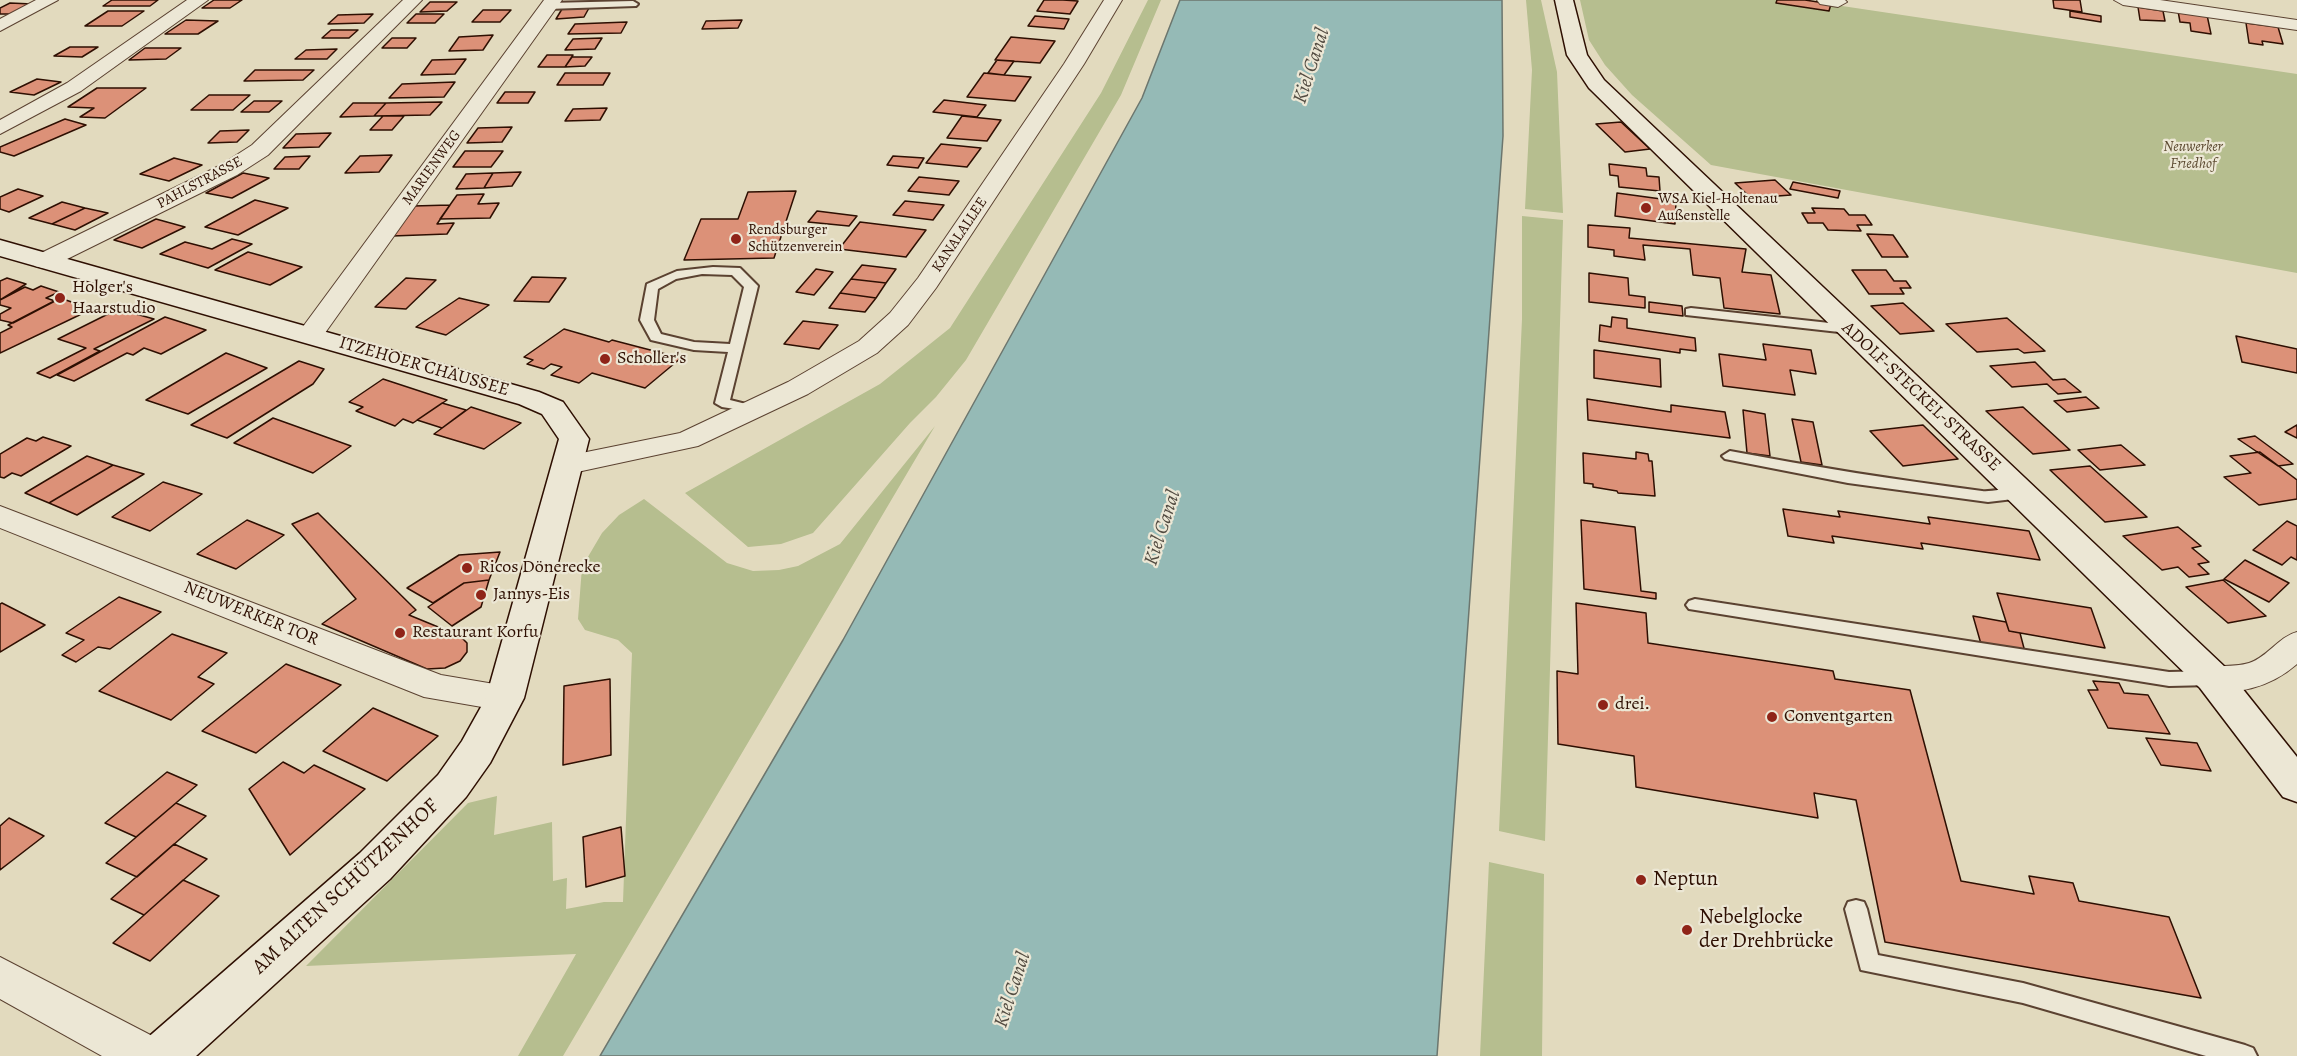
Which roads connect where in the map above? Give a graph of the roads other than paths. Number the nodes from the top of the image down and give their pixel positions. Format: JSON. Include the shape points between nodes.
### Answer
{"nodes":[{"id":1,"x":49,"y":0,"type":"edge"},
{"id":2,"x":199,"y":0,"type":"edge"},
{"id":3,"x":413,"y":0,"type":"edge"},
{"id":4,"x":1113,"y":0,"type":"edge"},
{"id":5,"x":1564,"y":0,"type":"edge"},
{"id":6,"x":2123,"y":0,"type":"edge"},
{"id":7,"x":551,"y":3,"type":"edge"},
{"id":8,"x":633,"y":4,"type":"dead end"},
{"id":9,"x":2297,"y":25,"type":"edge"},
{"id":10,"x":0,"y":26,"type":"edge"},
{"id":11,"x":0,"y":128,"type":"edge"},
{"id":12,"x":0,"y":248,"type":"edge"},
{"id":13,"x":44,"y":261,"type":"junction"},
{"id":14,"x":1691,"y":312,"type":"dead end"},
{"id":15,"x":1848,"y":329,"type":"junction"},
{"id":16,"x":310,"y":334,"type":"junction"},
{"id":17,"x":736,"y":348,"type":"junction"},
{"id":18,"x":749,"y":410,"type":"junction"},
{"id":19,"x":571,"y":452,"type":"junction"},
{"id":20,"x":1730,"y":456,"type":"dead end"},
{"id":21,"x":2022,"y":493,"type":"junction"},
{"id":22,"x":0,"y":516,"type":"edge"},
{"id":23,"x":1695,"y":605,"type":"dead end"},
{"id":24,"x":2297,"y":644,"type":"edge"},
{"id":25,"x":2213,"y":678,"type":"junction"},
{"id":26,"x":506,"y":698,"type":"junction"},
{"id":27,"x":2297,"y":786,"type":"edge"},
{"id":28,"x":1856,"y":909,"type":"dead end"},
{"id":29,"x":0,"y":977,"type":"edge"},
{"id":30,"x":164,"y":1055,"type":"edge"},
{"id":31,"x":2245,"y":1056,"type":"edge"}],
"edges":[{"from":1,"to":10,"type":"street"},
{"from":2,"to":11,"type":"street","via":[[74,87]]},
{"from":3,"to":13,"type":"street","name":"PAHLSTRASSE","via":[[260,150],[229,170]]},
{"from":4,"to":18,"type":"street","name":"KANALALLEE","via":[[934,274],[899,319],[868,347],[798,388]]},
{"from":5,"to":15,"type":"street","name":"ADOLF-STECKEL-STRASSE","via":[[1577,55],[1596,84]]},
{"from":6,"to":9,"type":"street"},
{"from":7,"to":8,"type":"lane"},
{"from":7,"to":16,"type":"street","name":"MARIENWEG"},
{"from":12,"to":13,"type":"street","name":"ITZEHOER CHAUSSEE"},
{"from":13,"to":16,"type":"street","name":"ITZEHOER CHAUSSEE"},
{"from":14,"to":15,"type":"lane"},
{"from":15,"to":21,"type":"street","name":"ADOLF-STECKEL-STRASSE"},
{"from":16,"to":19,"type":"street","name":"ITZEHOER CHAUSSEE","via":[[553,408]]},
{"from":17,"to":17,"type":"lane","via":[[750,286],[735,271],[697,270],[665,276],[652,286],[647,320],[656,337],[694,346]]},
{"from":17,"to":18,"type":"lane","via":[[722,403]]},
{"from":18,"to":19,"type":"street","name":"KANALALLEE","via":[[688,440]]},
{"from":19,"to":26,"type":"street"},
{"from":20,"to":21,"type":"lane","via":[[1848,478],[1988,497]]},
{"from":21,"to":25,"type":"street","name":"ADOLF-STECKEL-STRASSE"},
{"from":22,"to":26,"type":"street","name":"NEUWERKER TOR","via":[[437,688]]},
{"from":23,"to":25,"type":"lane","via":[[2169,679]]},
{"from":24,"to":25,"type":"street","via":[[2270,670],[2250,678]]},
{"from":25,"to":27,"type":"street","name":"ADOLF-STECKEL-STRASSE"},
{"from":26,"to":30,"type":"street","name":"AM ALTEN SCHÜTZENHOF","via":[[476,753],[416,825]]},
{"from":28,"to":31,"type":"lane","via":[[1869,963],[2023,993]]},
{"from":29,"to":30,"type":"street"}]}
